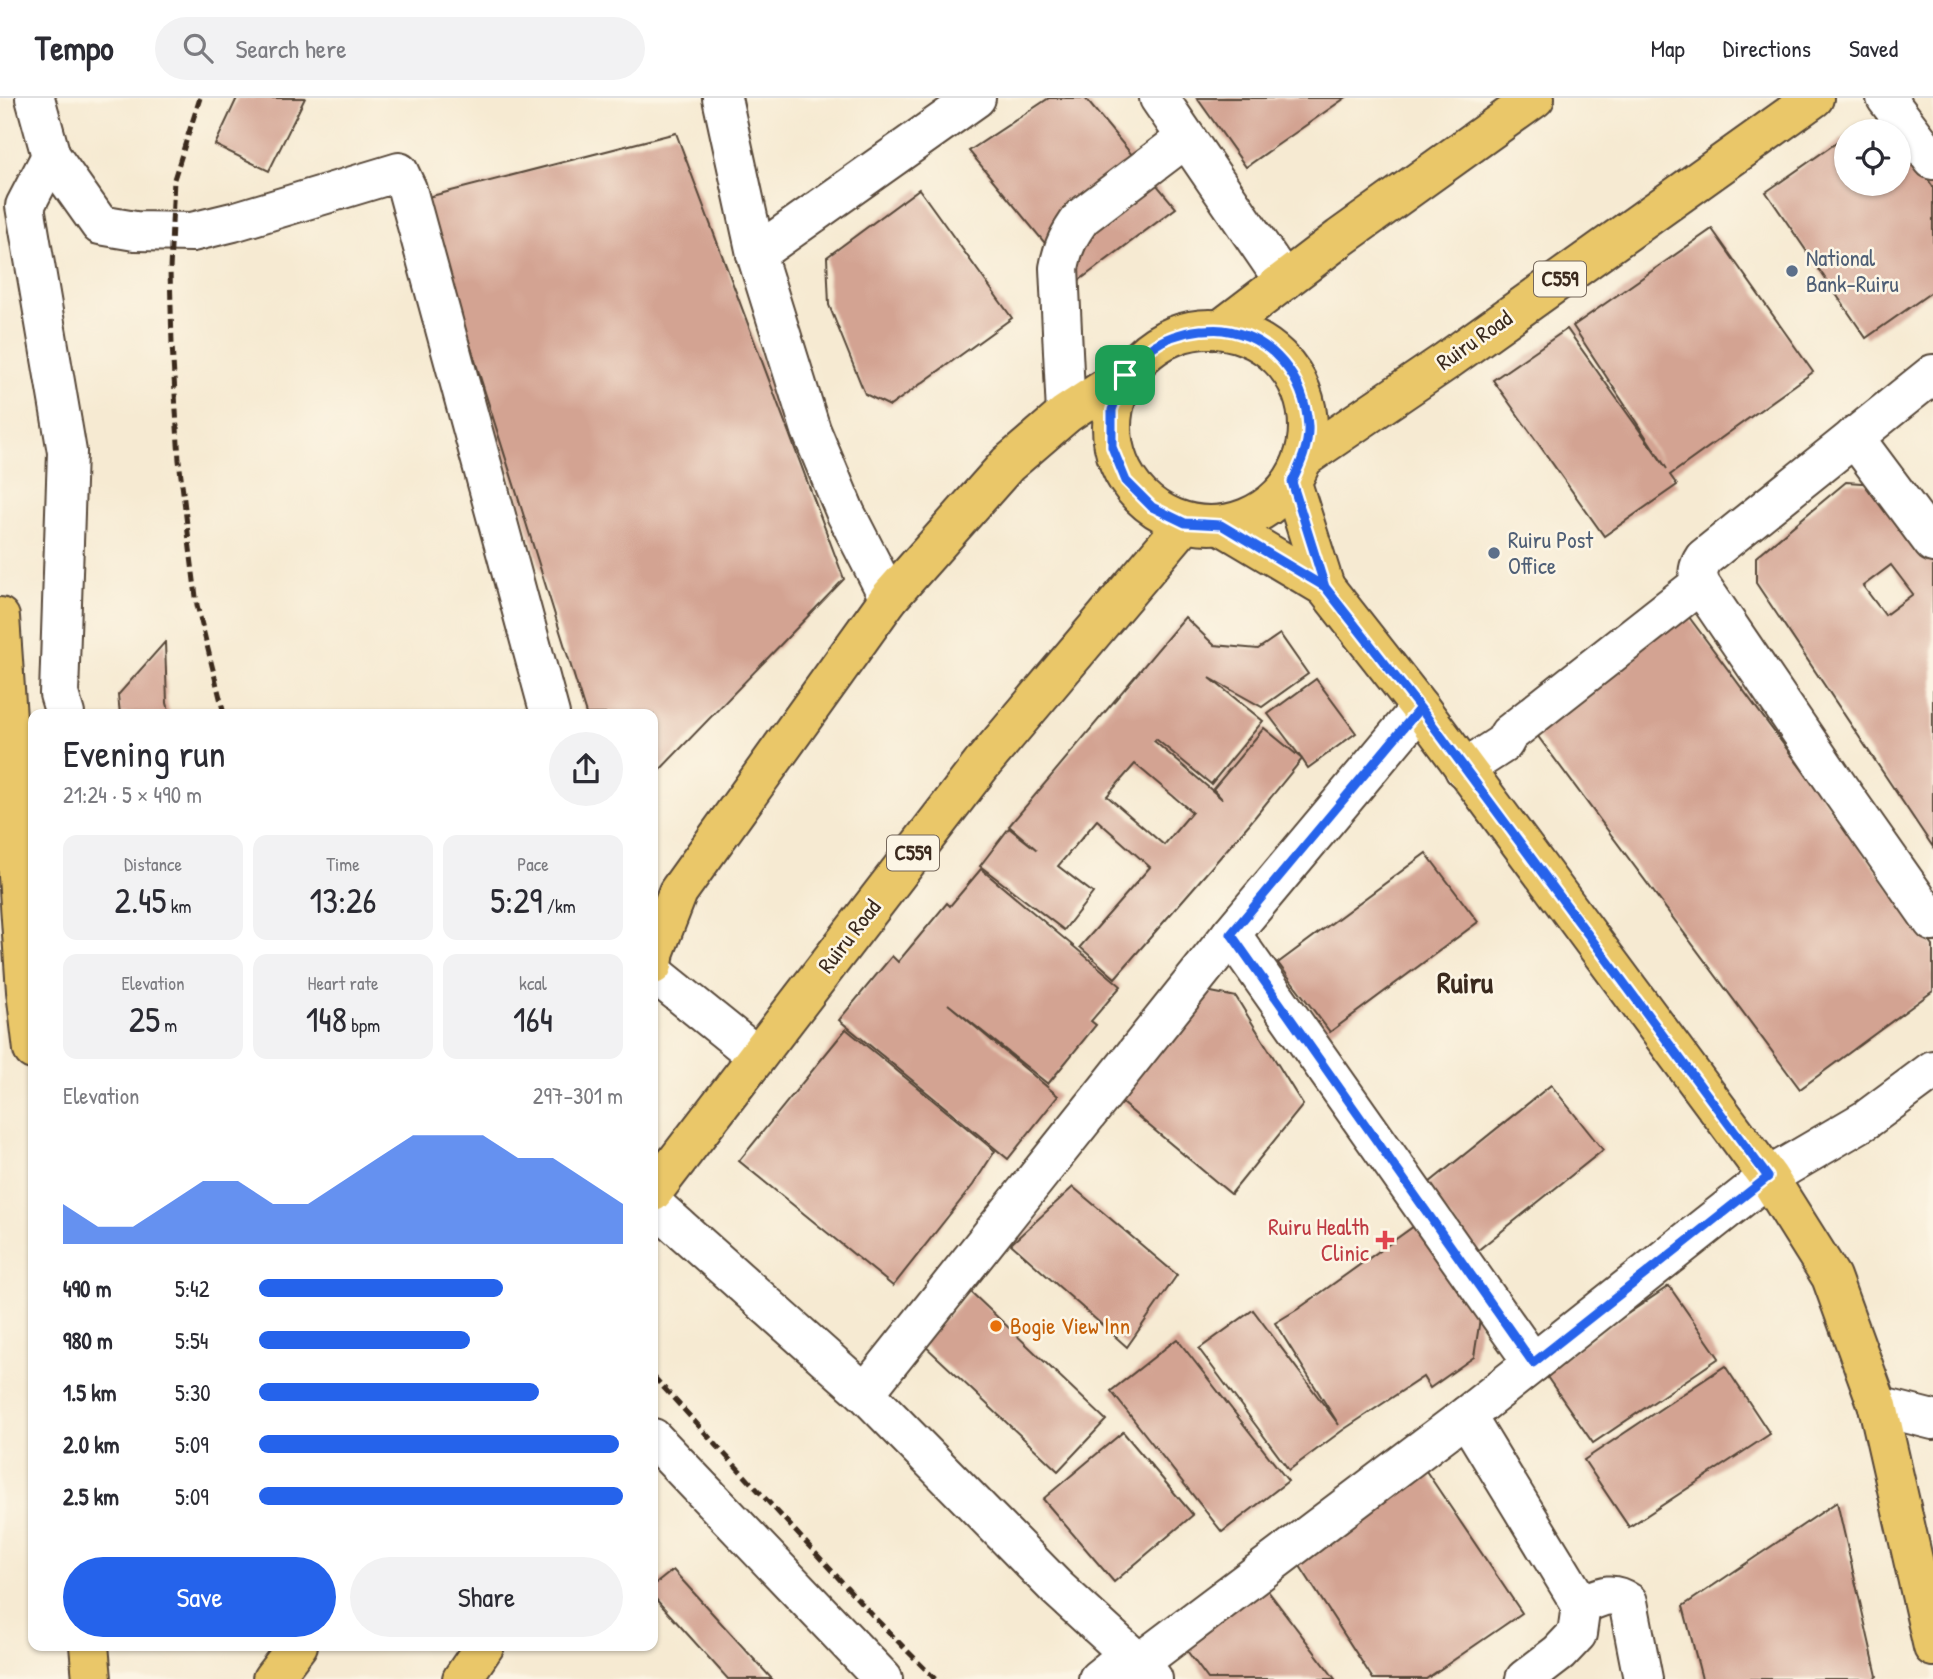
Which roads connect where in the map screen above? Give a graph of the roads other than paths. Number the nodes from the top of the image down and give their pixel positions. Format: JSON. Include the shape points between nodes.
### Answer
{"nodes":[{"id":1,"x":35,"y":98,"type":"edge"},
{"id":2,"x":722,"y":98,"type":"edge"},
{"id":3,"x":976,"y":98,"type":"edge"},
{"id":4,"x":1159,"y":98,"type":"edge"},
{"id":5,"x":1535,"y":98,"type":"edge"},
{"id":6,"x":1814,"y":98,"type":"edge"},
{"id":7,"x":1886,"y":98,"type":"edge"},
{"id":8,"x":1186,"y":138,"type":"junction"},
{"id":9,"x":51,"y":156,"type":"junction"},
{"id":10,"x":1933,"y":160,"type":"edge"},
{"id":11,"x":756,"y":254,"type":"junction"},
{"id":12,"x":1284,"y":281,"type":"junction"},
{"id":13,"x":1222,"y":329,"type":"junction"},
{"id":14,"x":1933,"y":374,"type":"edge"},
{"id":15,"x":1125,"y":375,"type":"junction"},
{"id":16,"x":1066,"y":414,"type":"junction"},
{"id":17,"x":1854,"y":437,"type":"junction"},
{"id":18,"x":1298,"y":470,"type":"junction"},
{"id":19,"x":1203,"y":524,"type":"junction"},
{"id":20,"x":1933,"y":544,"type":"edge"},
{"id":21,"x":1700,"y":584,"type":"junction"},
{"id":22,"x":1325,"y":587,"type":"junction"},
{"id":23,"x":889,"y":598,"type":"junction"},
{"id":24,"x":0,"y":617,"type":"edge"},
{"id":25,"x":1420,"y":708,"type":"junction"},
{"id":26,"x":64,"y":709,"type":"edge"},
{"id":27,"x":549,"y":709,"type":"edge"},
{"id":28,"x":1464,"y":769,"type":"junction"},
{"id":29,"x":25,"y":847,"type":"edge"},
{"id":30,"x":1933,"y":922,"type":"edge"},
{"id":31,"x":1231,"y":934,"type":"junction"},
{"id":32,"x":658,"y":942,"type":"edge"},
{"id":33,"x":658,"y":952,"type":"edge"},
{"id":34,"x":28,"y":1008,"type":"edge"},
{"id":35,"x":757,"y":1056,"type":"junction"},
{"id":36,"x":1933,"y":1070,"type":"edge"},
{"id":37,"x":1768,"y":1177,"type":"junction"},
{"id":38,"x":658,"y":1185,"type":"edge"},
{"id":39,"x":658,"y":1207,"type":"edge"},
{"id":40,"x":1533,"y":1363,"type":"junction"},
{"id":41,"x":865,"y":1392,"type":"junction"},
{"id":42,"x":1878,"y":1406,"type":"junction"},
{"id":43,"x":1466,"y":1416,"type":"junction"},
{"id":44,"x":1933,"y":1420,"type":"edge"},
{"id":45,"x":658,"y":1443,"type":"edge"},
{"id":46,"x":1581,"y":1605,"type":"junction"},
{"id":47,"x":1933,"y":1647,"type":"edge"},
{"id":48,"x":90,"y":1651,"type":"edge"},
{"id":49,"x":293,"y":1651,"type":"edge"},
{"id":50,"x":481,"y":1651,"type":"edge"},
{"id":51,"x":1140,"y":1665,"type":"edge"},
{"id":52,"x":92,"y":1679,"type":"edge"},
{"id":53,"x":272,"y":1679,"type":"edge"},
{"id":54,"x":462,"y":1679,"type":"edge"},
{"id":55,"x":883,"y":1679,"type":"edge"},
{"id":56,"x":1098,"y":1679,"type":"edge"},
{"id":57,"x":1525,"y":1679,"type":"edge"},
{"id":58,"x":1643,"y":1679,"type":"edge"}],
"edges":[{"from":1,"to":9,"type":"street"},
{"from":2,"to":11,"type":"street"},
{"from":3,"to":11,"type":"street"},
{"from":4,"to":8,"type":"street"},
{"from":5,"to":12,"type":"main road"},
{"from":6,"to":18,"type":"main road","name":"Ruiru Road","number":"C559"},
{"from":7,"to":10,"type":"street"},
{"from":8,"to":12,"type":"street"},
{"from":8,"to":16,"type":"street","via":[[1082,217],[1062,248]]},
{"from":9,"to":26,"type":"street","via":[[25,206],[67,452],[59,694]]},
{"from":9,"to":27,"type":"street","via":[[100,225],[135,231],[192,232],[399,172]]},
{"from":11,"to":23,"type":"street","via":[[811,430],[846,514]]},
{"from":12,"to":13,"type":"main road"},
{"from":13,"to":15,"type":"main road","via":[[1184,332],[1150,348]]},
{"from":13,"to":18,"type":"main road","via":[[1250,337],[1274,352],[1293,374],[1305,400],[1309,429]]},
{"from":14,"to":17,"type":"street"},
{"from":15,"to":16,"type":"main road"},
{"from":15,"to":19,"type":"main road","via":[[1112,410],[1112,447],[1126,481],[1152,507]]},
{"from":16,"to":23,"type":"main road","via":[[1008,464]]},
{"from":17,"to":20,"type":"street"},
{"from":17,"to":21,"type":"street","via":[[1704,558],[1698,567]]},
{"from":18,"to":19,"type":"main road","via":[[1261,511]]},
{"from":18,"to":22,"type":"main road"},
{"from":19,"to":22,"type":"main road"},
{"from":19,"to":35,"type":"main road","name":"Ruiru Road","number":"C559","via":[[982,764]]},
{"from":21,"to":28,"type":"street","via":[[1509,734],[1504,743]]},
{"from":21,"to":30,"type":"street"},
{"from":22,"to":25,"type":"main road"},
{"from":23,"to":32,"type":"main road","via":[[678,892]]},
{"from":24,"to":29,"type":"main road"},
{"from":25,"to":28,"type":"main road"},
{"from":25,"to":31,"type":"street"},
{"from":28,"to":37,"type":"main road"},
{"from":29,"to":34,"type":"main road"},
{"from":31,"to":40,"type":"street"},
{"from":31,"to":41,"type":"street"},
{"from":33,"to":35,"type":"street"},
{"from":35,"to":38,"type":"main road","name":"Ruiru Road","number":"C559"},
{"from":36,"to":37,"type":"street","via":[[1867,1119]]},
{"from":37,"to":40,"type":"street"},
{"from":37,"to":42,"type":"main road","via":[[1831,1277]]},
{"from":39,"to":41,"type":"street"},
{"from":40,"to":43,"type":"street"},
{"from":41,"to":51,"type":"street","via":[[1057,1588]]},
{"from":42,"to":44,"type":"street"},
{"from":42,"to":47,"type":"main road"},
{"from":43,"to":46,"type":"street"},
{"from":43,"to":51,"type":"street"},
{"from":45,"to":55,"type":"street"},
{"from":46,"to":57,"type":"street","via":[[1577,1634]]},
{"from":46,"to":58,"type":"street","via":[[1608,1594],[1628,1601]]},
{"from":48,"to":52,"type":"main road"},
{"from":49,"to":53,"type":"main road"},
{"from":50,"to":54,"type":"main road"},
{"from":51,"to":56,"type":"street"}]}
